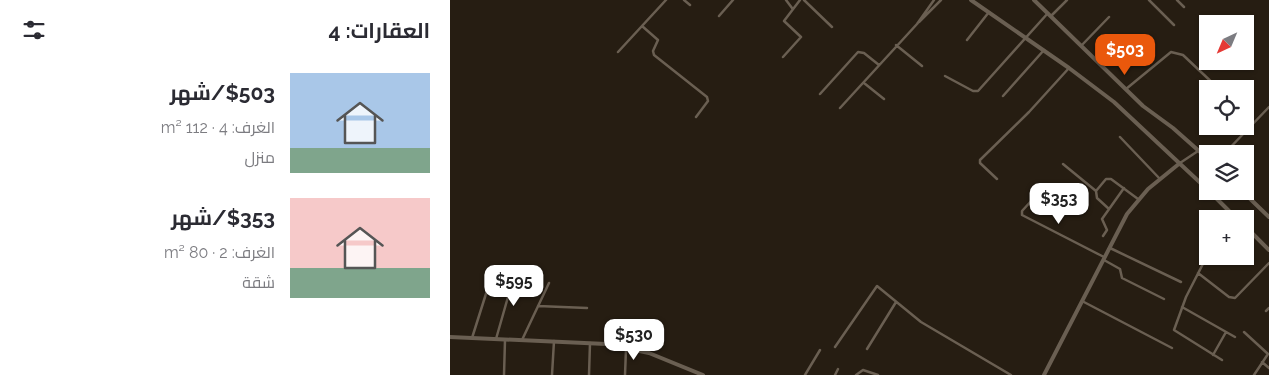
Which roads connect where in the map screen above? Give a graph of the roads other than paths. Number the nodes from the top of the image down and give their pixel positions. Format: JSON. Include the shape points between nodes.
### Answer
{"nodes":[{"id":1,"x":666,"y":0,"type":"edge"},
{"id":2,"x":684,"y":0,"type":"edge"},
{"id":3,"x":733,"y":0,"type":"edge"},
{"id":4,"x":786,"y":0,"type":"edge"},
{"id":5,"x":800,"y":0,"type":"edge"},
{"id":6,"x":804,"y":0,"type":"edge"},
{"id":7,"x":934,"y":0,"type":"edge"},
{"id":8,"x":941,"y":0,"type":"edge"},
{"id":9,"x":971,"y":0,"type":"edge"},
{"id":10,"x":1034,"y":0,"type":"edge"},
{"id":11,"x":1066,"y":0,"type":"edge"},
{"id":12,"x":1149,"y":0,"type":"edge"},
{"id":13,"x":1177,"y":0,"type":"edge"},
{"id":14,"x":690,"y":5,"type":"dead end"},
{"id":15,"x":1184,"y":7,"type":"dead end"},
{"id":16,"x":792,"y":8,"type":"junction"},
{"id":17,"x":989,"y":12,"type":"junction"},
{"id":18,"x":1049,"y":14,"type":"junction"},
{"id":19,"x":720,"y":16,"type":"dead end"},
{"id":20,"x":1109,"y":17,"type":"dead end"},
{"id":21,"x":917,"y":24,"type":"junction"},
{"id":22,"x":1174,"y":25,"type":"dead end"},
{"id":23,"x":642,"y":26,"type":"junction"},
{"id":24,"x":832,"y":28,"type":"dead end"},
{"id":25,"x":1025,"y":37,"type":"junction"},
{"id":26,"x":967,"y":40,"type":"dead end"},
{"id":27,"x":896,"y":45,"type":"junction"},
{"id":28,"x":1081,"y":46,"type":"junction"},
{"id":29,"x":1044,"y":50,"type":"junction"},
{"id":30,"x":618,"y":52,"type":"dead end"},
{"id":31,"x":784,"y":57,"type":"dead end"},
{"id":32,"x":879,"y":65,"type":"junction"},
{"id":33,"x":922,"y":66,"type":"dead end"},
{"id":34,"x":1070,"y":68,"type":"junction"},
{"id":35,"x":945,"y":76,"type":"dead end"},
{"id":36,"x":1209,"y":80,"type":"edge"},
{"id":37,"x":864,"y":83,"type":"junction"},
{"id":38,"x":1126,"y":89,"type":"junction"},
{"id":39,"x":820,"y":94,"type":"dead end"},
{"id":40,"x":1003,"y":96,"type":"dead end"},
{"id":41,"x":884,"y":99,"type":"dead end"},
{"id":42,"x":1269,"y":107,"type":"edge"},
{"id":43,"x":840,"y":108,"type":"dead end"},
{"id":44,"x":696,"y":117,"type":"dead end"},
{"id":45,"x":1120,"y":137,"type":"dead end"},
{"id":46,"x":1233,"y":145,"type":"edge"},
{"id":47,"x":1198,"y":151,"type":"joint"},
{"id":48,"x":1180,"y":163,"type":"junction"},
{"id":49,"x":1062,"y":164,"type":"dead end"},
{"id":50,"x":997,"y":179,"type":"dead end"},
{"id":51,"x":1160,"y":179,"type":"junction"},
{"id":52,"x":1199,"y":181,"type":"edge"},
{"id":53,"x":1044,"y":187,"type":"dead end"},
{"id":54,"x":1124,"y":188,"type":"junction"},
{"id":55,"x":1096,"y":191,"type":"junction"},
{"id":56,"x":1138,"y":199,"type":"junction"},
{"id":57,"x":1218,"y":200,"type":"edge"},
{"id":58,"x":1251,"y":200,"type":"edge"},
{"id":59,"x":1109,"y":209,"type":"junction"},
{"id":60,"x":1229,"y":210,"type":"edge"},
{"id":61,"x":1269,"y":217,"type":"edge"},
{"id":62,"x":1254,"y":235,"type":"edge"},
{"id":63,"x":1103,"y":236,"type":"dead end"},
{"id":64,"x":1109,"y":247,"type":"junction"},
{"id":65,"x":1269,"y":250,"type":"edge"},
{"id":66,"x":1103,"y":258,"type":"junction"},
{"id":67,"x":1269,"y":263,"type":"edge"},
{"id":68,"x":1202,"y":265,"type":"edge"},
{"id":69,"x":516,"y":269,"type":"dead end"},
{"id":70,"x":1198,"y":273,"type":"junction"},
{"id":71,"x":1181,"y":282,"type":"dead end"},
{"id":72,"x":512,"y":283,"type":"junction"},
{"id":73,"x":549,"y":283,"type":"dead end"},
{"id":74,"x":1164,"y":299,"type":"dead end"},
{"id":75,"x":1082,"y":301,"type":"junction"},
{"id":76,"x":896,"y":302,"type":"junction"},
{"id":77,"x":538,"y":306,"type":"junction"},
{"id":78,"x":1182,"y":306,"type":"junction"},
{"id":79,"x":587,"y":308,"type":"dead end"},
{"id":80,"x":1269,"y":308,"type":"edge"},
{"id":81,"x":1266,"y":311,"type":"dead end"},
{"id":82,"x":1226,"y":332,"type":"junction"},
{"id":83,"x":1244,"y":332,"type":"dead end"},
{"id":84,"x":450,"y":337,"type":"edge"},
{"id":85,"x":1235,"y":337,"type":"dead end"},
{"id":86,"x":472,"y":338,"type":"junction"},
{"id":87,"x":496,"y":338,"type":"junction"},
{"id":88,"x":506,"y":339,"type":"junction"},
{"id":89,"x":522,"y":340,"type":"junction"},
{"id":90,"x":554,"y":342,"type":"junction"},
{"id":91,"x":590,"y":343,"type":"junction"},
{"id":92,"x":626,"y":347,"type":"junction"},
{"id":93,"x":835,"y":347,"type":"dead end"},
{"id":94,"x":1172,"y":348,"type":"dead end"},
{"id":95,"x":867,"y":349,"type":"dead end"},
{"id":96,"x":820,"y":350,"type":"dead end"},
{"id":97,"x":1269,"y":353,"type":"edge"},
{"id":98,"x":1213,"y":355,"type":"junction"},
{"id":99,"x":1222,"y":360,"type":"dead end"},
{"id":100,"x":1262,"y":362,"type":"junction"},
{"id":101,"x":1269,"y":368,"type":"edge"},
{"id":102,"x":838,"y":369,"type":"dead end"},
{"id":103,"x":504,"y":375,"type":"edge"},
{"id":104,"x":552,"y":375,"type":"edge"},
{"id":105,"x":589,"y":375,"type":"edge"},
{"id":106,"x":625,"y":375,"type":"edge"},
{"id":107,"x":702,"y":375,"type":"edge"},
{"id":108,"x":805,"y":375,"type":"edge"},
{"id":109,"x":835,"y":375,"type":"edge"},
{"id":110,"x":856,"y":375,"type":"edge"},
{"id":111,"x":878,"y":375,"type":"edge"},
{"id":112,"x":1011,"y":375,"type":"edge"},
{"id":113,"x":1044,"y":375,"type":"edge"},
{"id":114,"x":1254,"y":375,"type":"edge"}],
"edges":[{"from":1,"to":23,"type":"street"},
{"from":2,"to":14,"type":"street"},
{"from":3,"to":19,"type":"street"},
{"from":4,"to":16,"type":"street"},
{"from":5,"to":16,"type":"street"},
{"from":6,"to":24,"type":"street"},
{"from":7,"to":21,"type":"street"},
{"from":8,"to":21,"type":"street"},
{"from":9,"to":17,"type":"main road"},
{"from":10,"to":18,"type":"main road"},
{"from":11,"to":18,"type":"street"},
{"from":12,"to":22,"type":"street"},
{"from":13,"to":15,"type":"street"},
{"from":16,"to":31,"type":"street","via":[[784,20],[800,37]]},
{"from":17,"to":25,"type":"main road"},
{"from":17,"to":26,"type":"street"},
{"from":18,"to":25,"type":"street"},
{"from":18,"to":28,"type":"main road"},
{"from":20,"to":28,"type":"street"},
{"from":21,"to":27,"type":"street"},
{"from":23,"to":30,"type":"street"},
{"from":23,"to":44,"type":"street","via":[[658,40],[654,55],[707,97],[708,101]]},
{"from":25,"to":29,"type":"main road"},
{"from":25,"to":35,"type":"street","via":[[978,91]]},
{"from":27,"to":32,"type":"street"},
{"from":27,"to":33,"type":"street"},
{"from":28,"to":38,"type":"main road"},
{"from":29,"to":34,"type":"main road"},
{"from":29,"to":40,"type":"street"},
{"from":32,"to":37,"type":"street"},
{"from":32,"to":39,"type":"street","via":[[858,52]]},
{"from":34,"to":48,"type":"main road","via":[[1127,113]]},
{"from":34,"to":50,"type":"street","via":[[980,160]]},
{"from":36,"to":38,"type":"street","via":[[1183,55],[1171,52]]},
{"from":37,"to":41,"type":"street"},
{"from":37,"to":43,"type":"street"},
{"from":38,"to":47,"type":"main road"},
{"from":42,"to":46,"type":"street"},
{"from":45,"to":51,"type":"street"},
{"from":47,"to":48,"type":"street"},
{"from":48,"to":51,"type":"main road"},
{"from":48,"to":52,"type":"main road"},
{"from":49,"to":55,"type":"street"},
{"from":51,"to":56,"type":"main road"},
{"from":53,"to":66,"type":"street","via":[[1022,215]]},
{"from":54,"to":55,"type":"street","via":[[1109,178]]},
{"from":54,"to":56,"type":"street"},
{"from":54,"to":59,"type":"street"},
{"from":55,"to":59,"type":"street","via":[[1097,198]]},
{"from":56,"to":64,"type":"main road"},
{"from":57,"to":60,"type":"main road"},
{"from":58,"to":61,"type":"main road"},
{"from":59,"to":63,"type":"street","via":[[1102,219],[1107,230]]},
{"from":62,"to":65,"type":"main road"},
{"from":64,"to":66,"type":"main road"},
{"from":64,"to":71,"type":"street"},
{"from":66,"to":74,"type":"street","via":[[1120,269],[1122,278]]},
{"from":66,"to":75,"type":"main road"},
{"from":67,"to":70,"type":"street","via":[[1234,298]]},
{"from":68,"to":70,"type":"street"},
{"from":69,"to":72,"type":"street"},
{"from":70,"to":78,"type":"street"},
{"from":72,"to":86,"type":"street","via":[[491,278]]},
{"from":72,"to":87,"type":"street"},
{"from":73,"to":77,"type":"street"},
{"from":75,"to":94,"type":"street"},
{"from":75,"to":113,"type":"main road"},
{"from":76,"to":93,"type":"street","via":[[877,286]]},
{"from":76,"to":95,"type":"street"},
{"from":76,"to":112,"type":"street","via":[[921,322]]},
{"from":77,"to":79,"type":"street"},
{"from":77,"to":89,"type":"street"},
{"from":78,"to":82,"type":"street"},
{"from":78,"to":98,"type":"street","via":[[1174,332]]},
{"from":80,"to":81,"type":"street"},
{"from":82,"to":85,"type":"street"},
{"from":82,"to":98,"type":"street"},
{"from":83,"to":97,"type":"street"},
{"from":84,"to":86,"type":"main road"},
{"from":86,"to":87,"type":"main road"},
{"from":87,"to":88,"type":"main road"},
{"from":88,"to":89,"type":"main road"},
{"from":88,"to":103,"type":"street"},
{"from":89,"to":90,"type":"main road"},
{"from":90,"to":91,"type":"main road"},
{"from":90,"to":104,"type":"street"},
{"from":91,"to":92,"type":"main road"},
{"from":91,"to":105,"type":"street"},
{"from":92,"to":106,"type":"street"},
{"from":92,"to":107,"type":"main road"},
{"from":96,"to":108,"type":"street"},
{"from":97,"to":100,"type":"street"},
{"from":98,"to":99,"type":"street"},
{"from":100,"to":101,"type":"street"},
{"from":100,"to":114,"type":"street"},
{"from":102,"to":109,"type":"street"},
{"from":110,"to":111,"type":"street","via":[[863,370]]}]}
